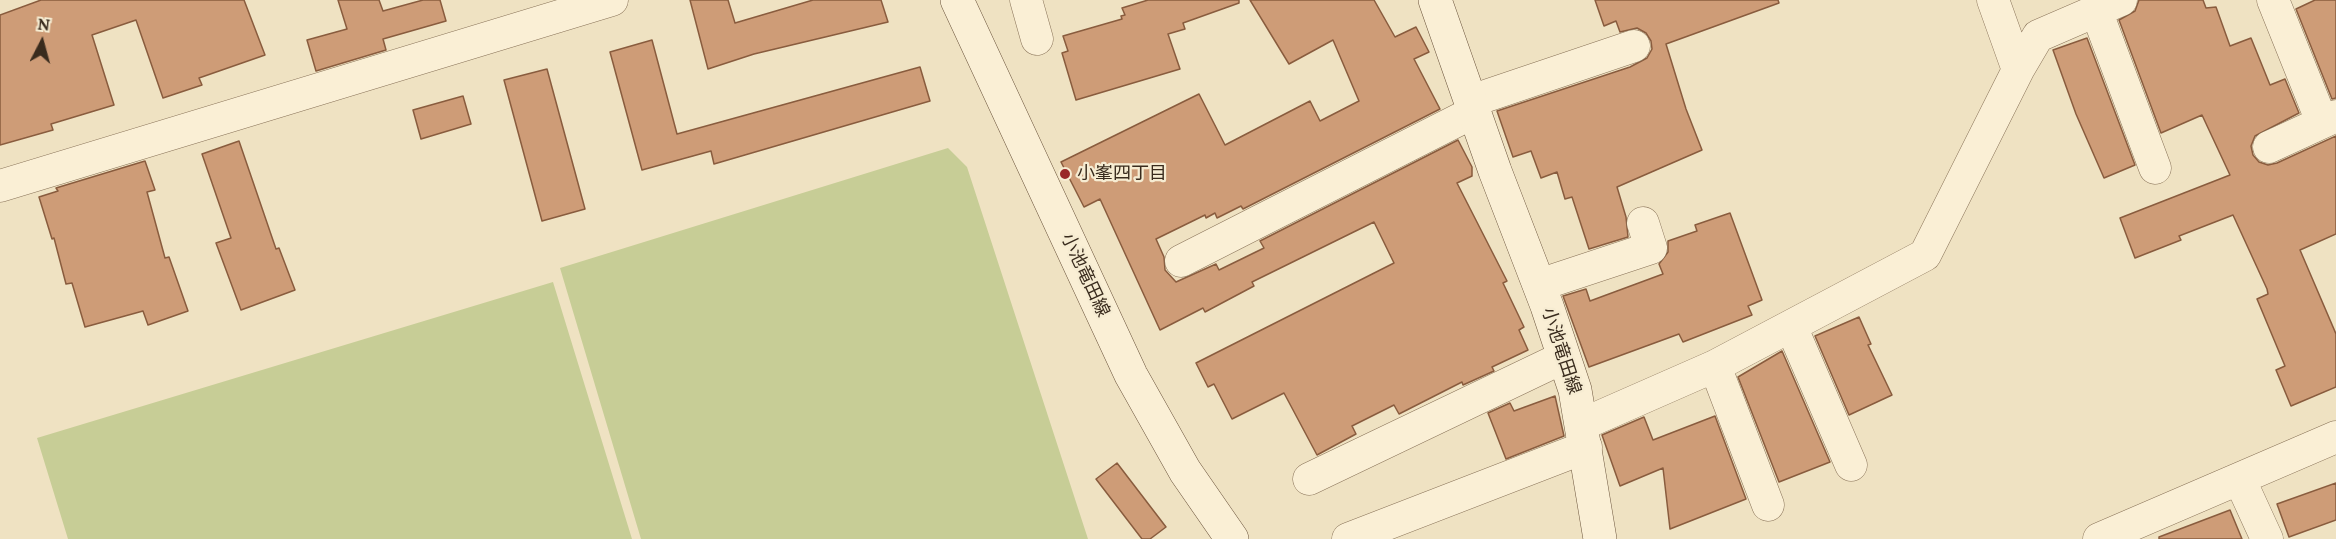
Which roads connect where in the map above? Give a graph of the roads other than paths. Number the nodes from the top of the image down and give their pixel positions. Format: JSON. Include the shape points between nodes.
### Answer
{"nodes":[{"id":1,"x":957,"y":0,"type":"edge"},
{"id":2,"x":1026,"y":0,"type":"edge"},
{"id":3,"x":1435,"y":0,"type":"edge"},
{"id":4,"x":1993,"y":0,"type":"edge"},
{"id":5,"x":2273,"y":0,"type":"edge"},
{"id":6,"x":593,"y":3,"type":"edge"},
{"id":7,"x":2108,"y":5,"type":"edge"},
{"id":8,"x":1037,"y":39,"type":"dead end"},
{"id":9,"x":1634,"y":46,"type":"dead end"},
{"id":10,"x":2018,"y":70,"type":"junction"},
{"id":11,"x":1472,"y":107,"type":"junction"},
{"id":12,"x":2329,"y":119,"type":"edge"},
{"id":13,"x":2269,"y":147,"type":"dead end"},
{"id":14,"x":2155,"y":168,"type":"dead end"},
{"id":15,"x":0,"y":186,"type":"edge"},
{"id":16,"x":1643,"y":223,"type":"dead end"},
{"id":17,"x":1181,"y":261,"type":"dead end"},
{"id":18,"x":1539,"y":285,"type":"junction"},
{"id":19,"x":1791,"y":326,"type":"junction"},
{"id":20,"x":1564,"y":357,"type":"junction"},
{"id":21,"x":1715,"y":366,"type":"junction"},
{"id":22,"x":1584,"y":436,"type":"junction"},
{"id":23,"x":2336,"y":437,"type":"edge"},
{"id":24,"x":1851,"y":465,"type":"dead end"},
{"id":25,"x":1309,"y":479,"type":"dead end"},
{"id":26,"x":2240,"y":480,"type":"junction"},
{"id":27,"x":1768,"y":505,"type":"dead end"},
{"id":28,"x":1232,"y":539,"type":"edge"},
{"id":29,"x":1348,"y":539,"type":"edge"},
{"id":30,"x":1600,"y":539,"type":"edge"},
{"id":31,"x":2099,"y":539,"type":"edge"},
{"id":32,"x":2267,"y":539,"type":"edge"}],
"edges":[{"from":1,"to":28,"type":"main road","name":"小池竜田線","via":[[1131,375],[1185,471]]},
{"from":2,"to":8,"type":"street"},
{"from":3,"to":11,"type":"main road","name":"小池竜田線"},
{"from":4,"to":10,"type":"street"},
{"from":5,"to":12,"type":"street"},
{"from":6,"to":15,"type":"street"},
{"from":7,"to":10,"type":"street","via":[[2038,36]]},
{"from":7,"to":14,"type":"street"},
{"from":9,"to":11,"type":"street"},
{"from":10,"to":19,"type":"street","via":[[1925,255]]},
{"from":11,"to":17,"type":"street"},
{"from":11,"to":18,"type":"main road","name":"小池竜田線"},
{"from":12,"to":13,"type":"street"},
{"from":16,"to":18,"type":"street","via":[[1651,248]]},
{"from":18,"to":20,"type":"main road","name":"小池竜田線"},
{"from":19,"to":21,"type":"street"},
{"from":19,"to":24,"type":"street"},
{"from":20,"to":22,"type":"main road","name":"小池竜田線"},
{"from":20,"to":25,"type":"street"},
{"from":21,"to":22,"type":"street"},
{"from":21,"to":27,"type":"street"},
{"from":22,"to":29,"type":"street"},
{"from":22,"to":30,"type":"main road","name":"小池竜田線"},
{"from":23,"to":26,"type":"street"},
{"from":26,"to":31,"type":"street"},
{"from":26,"to":32,"type":"street"}]}
